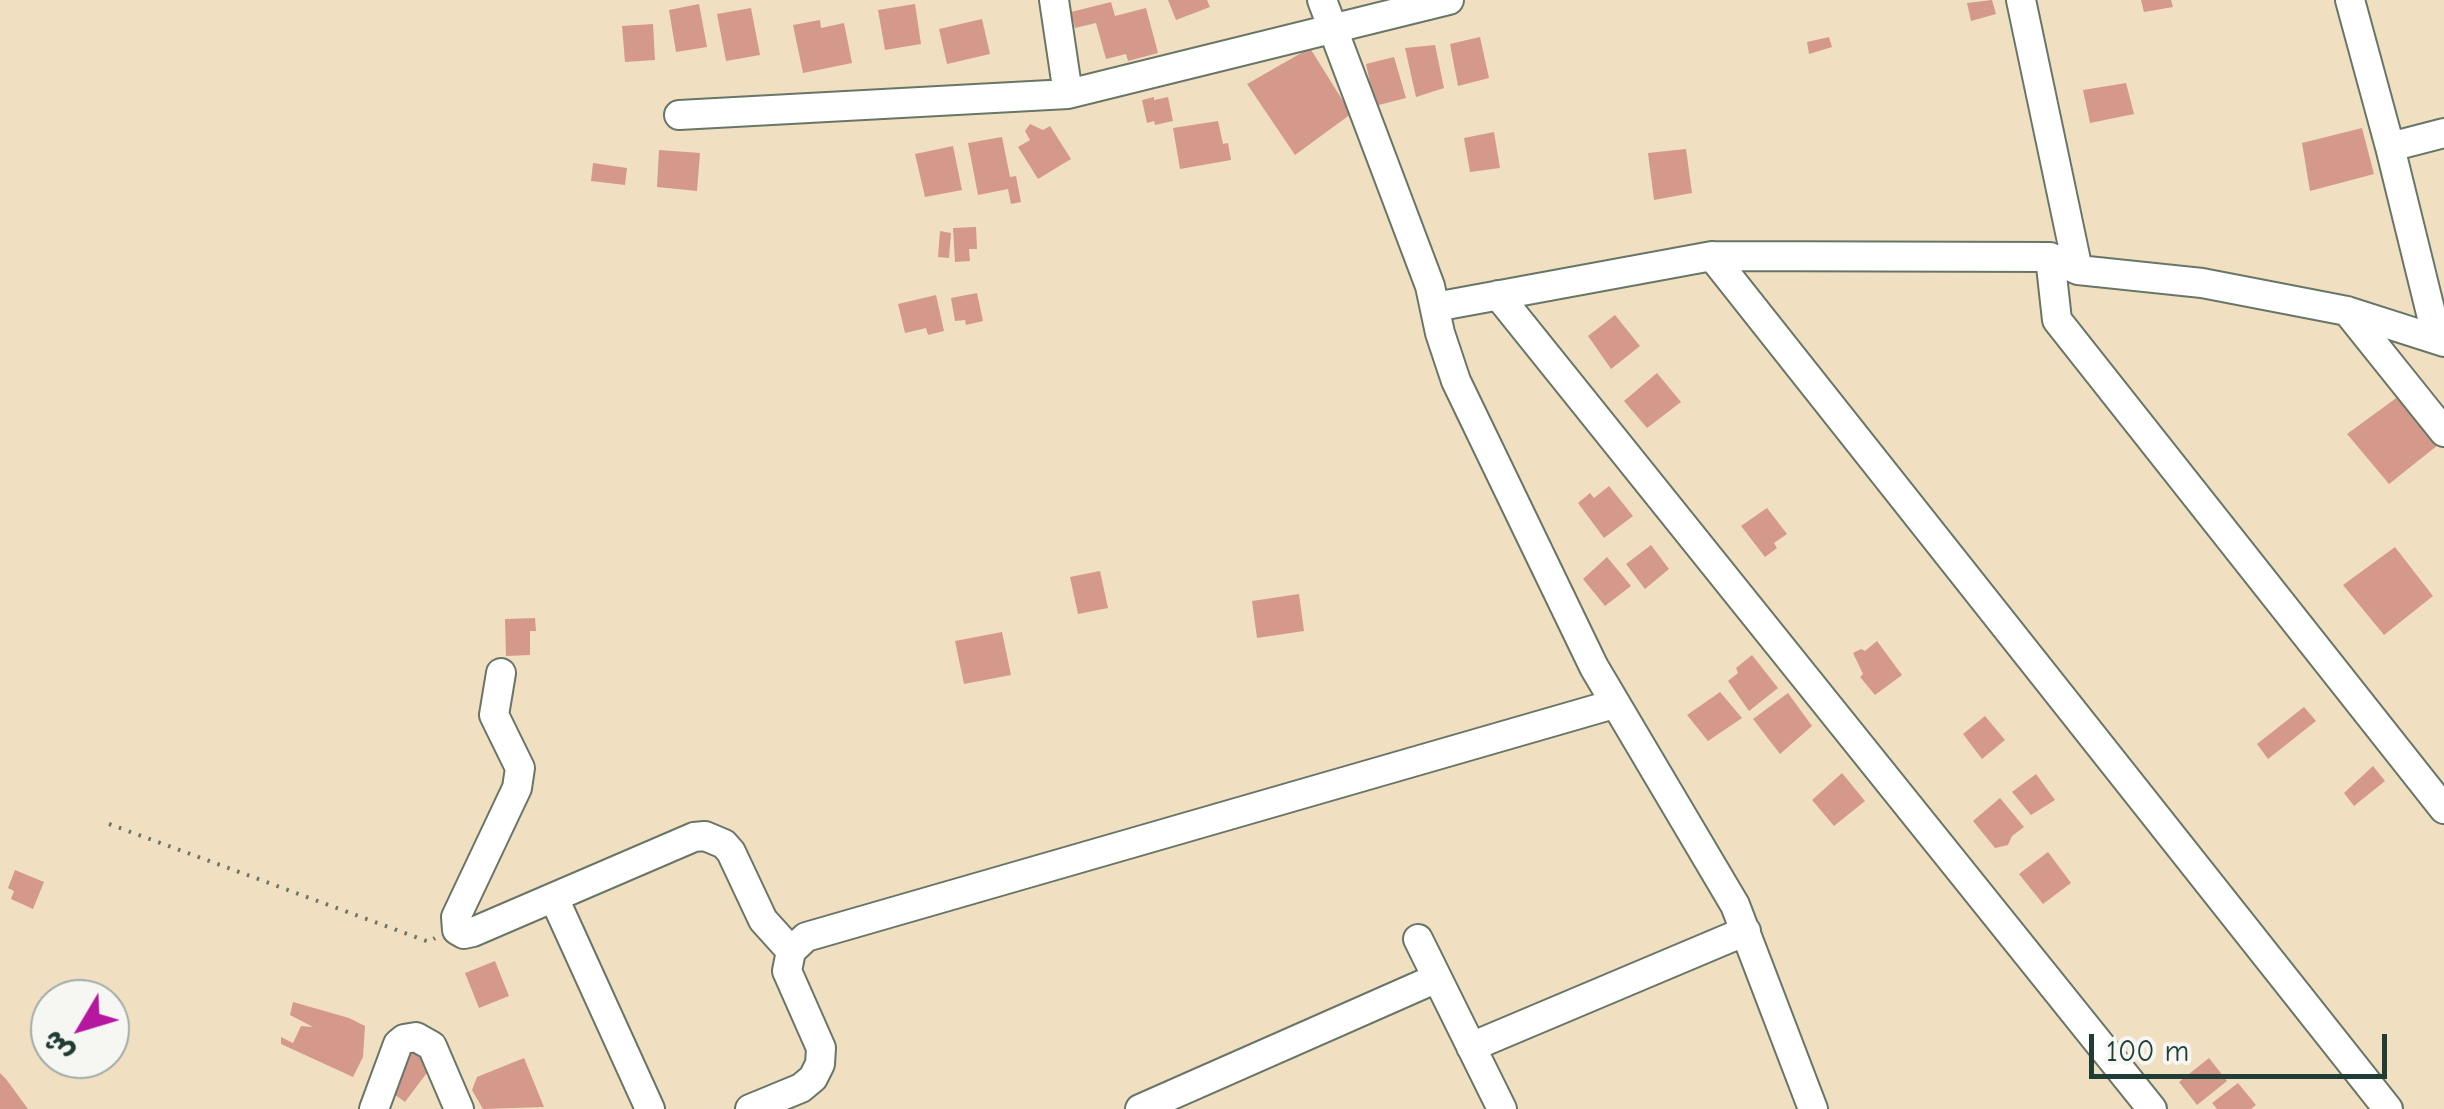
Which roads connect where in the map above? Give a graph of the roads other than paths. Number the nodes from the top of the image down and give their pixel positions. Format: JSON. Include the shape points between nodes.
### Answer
{"nodes":[{"id":1,"x":1054,"y":0,"type":"edge"},
{"id":2,"x":1322,"y":0,"type":"edge"},
{"id":3,"x":1449,"y":0,"type":"edge"},
{"id":4,"x":2021,"y":0,"type":"edge"},
{"id":5,"x":2350,"y":0,"type":"edge"},
{"id":6,"x":1333,"y":31,"type":"junction"},
{"id":7,"x":1068,"y":94,"type":"junction"},
{"id":8,"x":679,"y":115,"type":"dead end"},
{"id":9,"x":2444,"y":133,"type":"edge"},
{"id":10,"x":2390,"y":147,"type":"junction"},
{"id":11,"x":1712,"y":256,"type":"junction"},
{"id":12,"x":2050,"y":257,"type":"junction"},
{"id":13,"x":2078,"y":270,"type":"junction"},
{"id":14,"x":1498,"y":295,"type":"junction"},
{"id":15,"x":1435,"y":307,"type":"junction"},
{"id":16,"x":2347,"y":311,"type":"junction"},
{"id":17,"x":2440,"y":340,"type":"edge"},
{"id":18,"x":2444,"y":432,"type":"edge"},
{"id":19,"x":502,"y":673,"type":"dead end"},
{"id":20,"x":1614,"y":704,"type":"junction"},
{"id":21,"x":2444,"y":809,"type":"edge"},
{"id":22,"x":554,"y":898,"type":"junction"},
{"id":23,"x":1746,"y":931,"type":"junction"},
{"id":24,"x":1418,"y":939,"type":"dead end"},
{"id":25,"x":790,"y":951,"type":"junction"},
{"id":26,"x":1438,"y":978,"type":"junction"},
{"id":27,"x":1472,"y":1047,"type":"junction"},
{"id":28,"x":1205,"y":1096,"type":"edge"},
{"id":29,"x":374,"y":1109,"type":"edge"},
{"id":30,"x":460,"y":1109,"type":"edge"},
{"id":31,"x":650,"y":1109,"type":"edge"},
{"id":32,"x":750,"y":1109,"type":"edge"},
{"id":33,"x":1140,"y":1109,"type":"edge"},
{"id":34,"x":1502,"y":1109,"type":"edge"},
{"id":35,"x":1813,"y":1109,"type":"edge"},
{"id":36,"x":2152,"y":1109,"type":"edge"},
{"id":37,"x":2388,"y":1109,"type":"edge"}],
"edges":[{"from":1,"to":7,"type":"street"},
{"from":2,"to":6,"type":"street"},
{"from":3,"to":6,"type":"street"},
{"from":4,"to":13,"type":"street"},
{"from":5,"to":10,"type":"street"},
{"from":6,"to":7,"type":"street"},
{"from":6,"to":15,"type":"street"},
{"from":7,"to":8,"type":"street"},
{"from":9,"to":10,"type":"street"},
{"from":10,"to":17,"type":"street"},
{"from":11,"to":12,"type":"street"},
{"from":11,"to":14,"type":"street"},
{"from":11,"to":37,"type":"street"},
{"from":12,"to":13,"type":"street"},
{"from":12,"to":21,"type":"street","via":[[2057,320]]},
{"from":13,"to":16,"type":"street","via":[[2202,283]]},
{"from":14,"to":15,"type":"street"},
{"from":14,"to":36,"type":"street"},
{"from":15,"to":20,"type":"street","via":[[1456,381]]},
{"from":16,"to":17,"type":"street"},
{"from":16,"to":18,"type":"street"},
{"from":19,"to":22,"type":"street","via":[[494,715],[520,768],[454,922],[468,934]]},
{"from":20,"to":23,"type":"street"},
{"from":20,"to":25,"type":"street","via":[[806,937]]},
{"from":22,"to":25,"type":"street","via":[[694,837],[715,838],[731,852],[763,920]]},
{"from":22,"to":31,"type":"street"},
{"from":23,"to":27,"type":"street"},
{"from":23,"to":35,"type":"street"},
{"from":24,"to":26,"type":"street"},
{"from":25,"to":32,"type":"street","via":[[788,977],[821,1048],[820,1064],[801,1088]]},
{"from":26,"to":27,"type":"street"},
{"from":26,"to":28,"type":"street"},
{"from":27,"to":34,"type":"street"},
{"from":28,"to":33,"type":"street"},
{"from":29,"to":30,"type":"street","via":[[398,1044],[416,1037],[432,1046]]}]}
